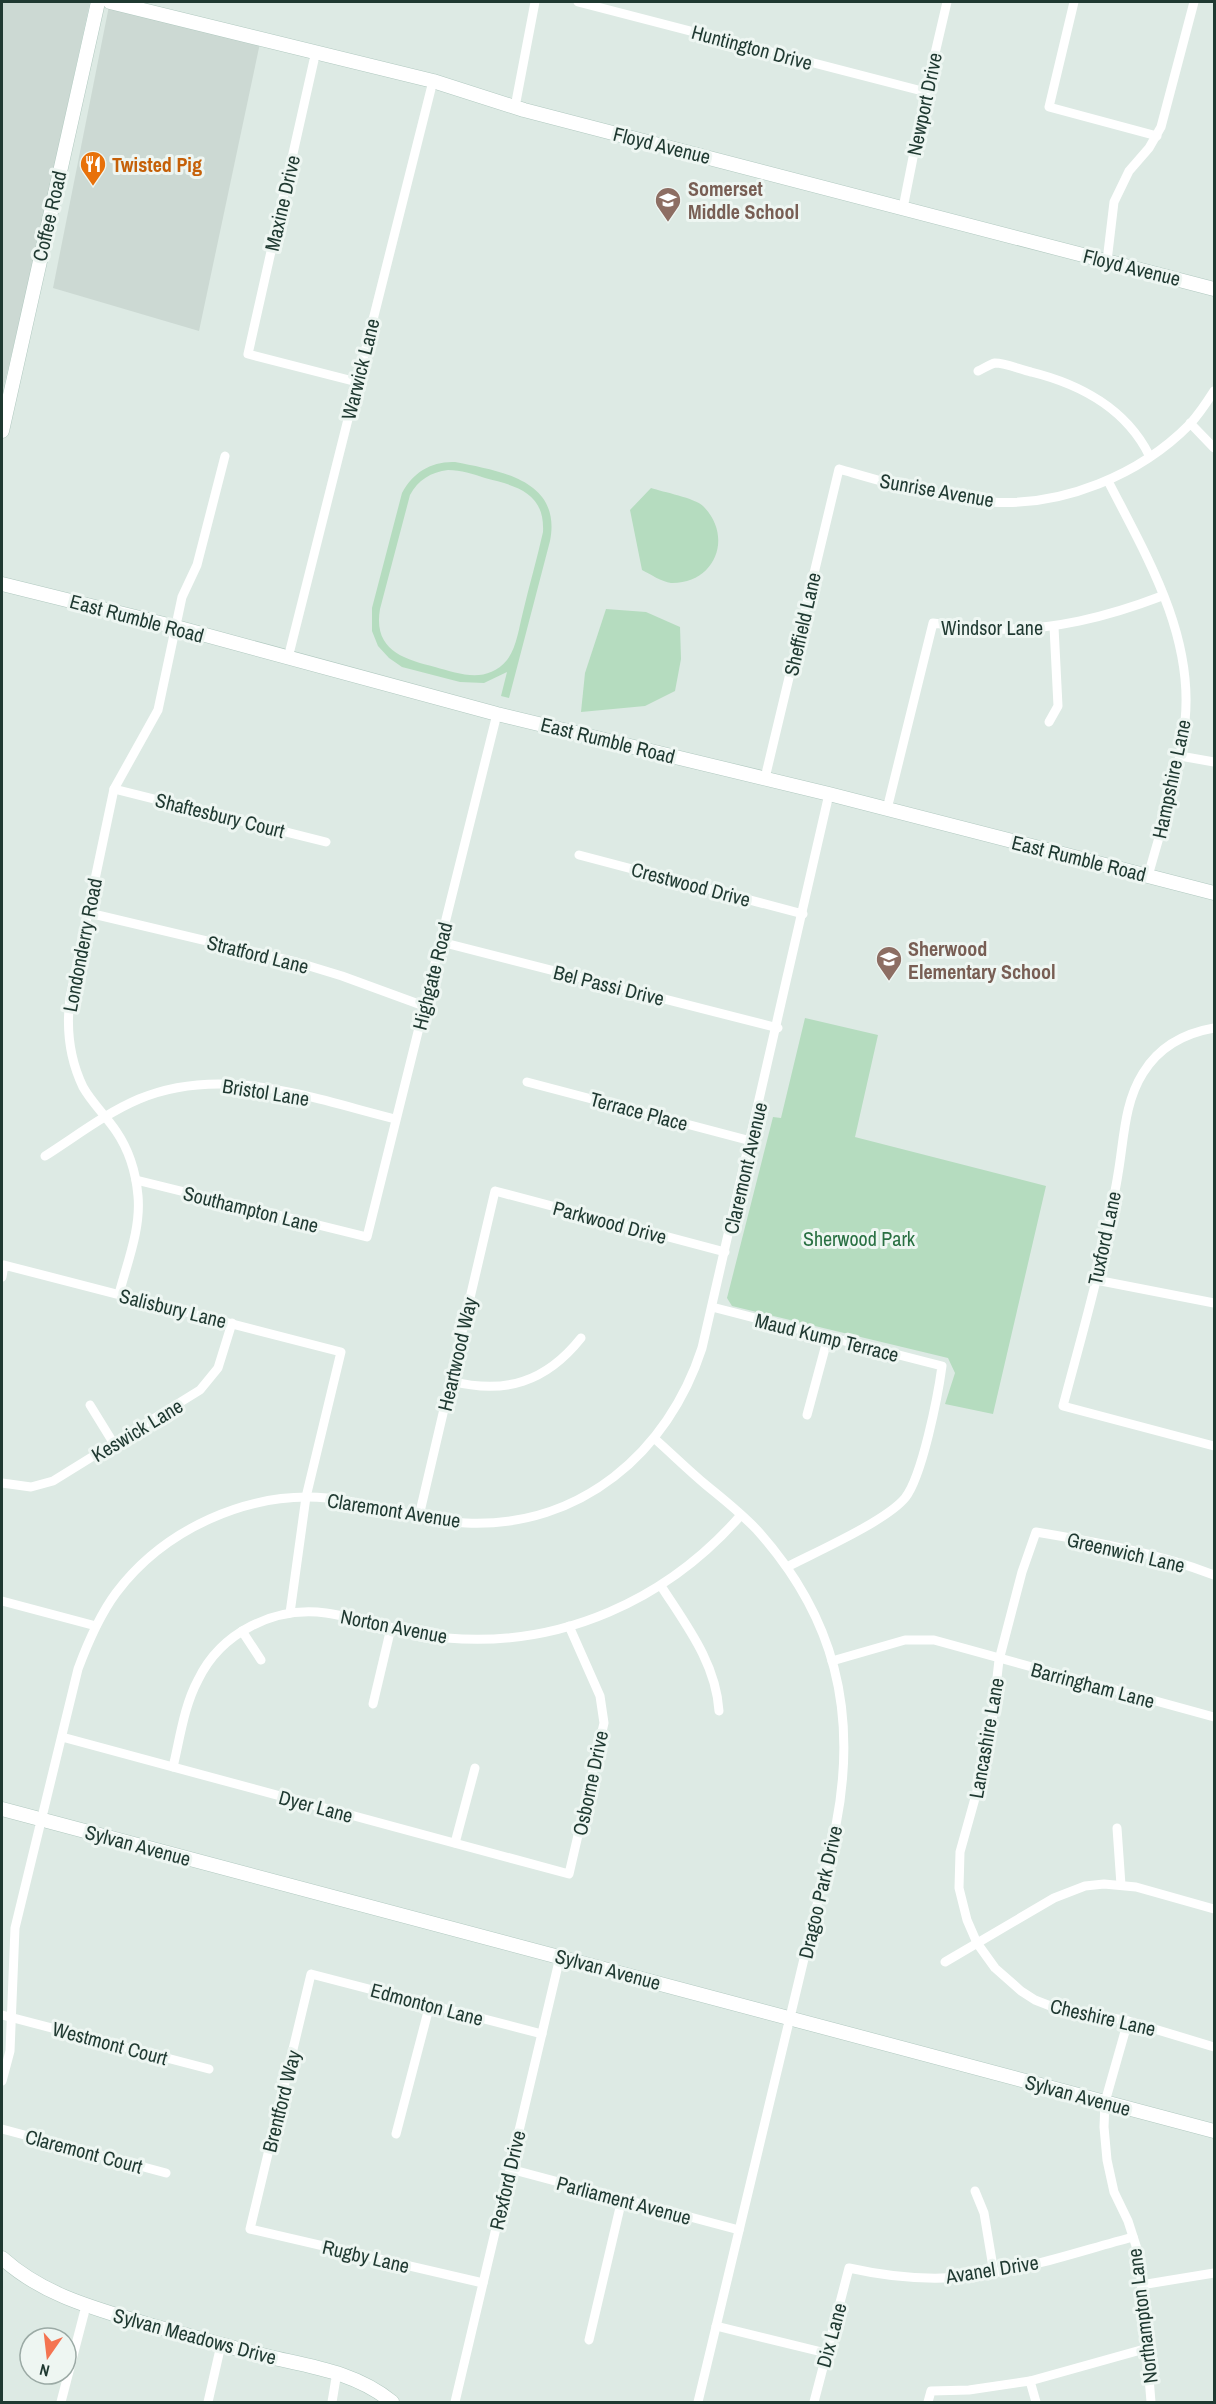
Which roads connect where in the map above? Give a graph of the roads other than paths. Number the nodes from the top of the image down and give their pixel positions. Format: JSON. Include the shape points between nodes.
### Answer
{"nodes":[{"id":1,"x":98,"y":2,"type":"edge"},
{"id":2,"x":110,"y":2,"type":"edge"},
{"id":3,"x":535,"y":2,"type":"edge"},
{"id":4,"x":578,"y":2,"type":"edge"},
{"id":5,"x":947,"y":2,"type":"edge"},
{"id":6,"x":1074,"y":2,"type":"edge"},
{"id":7,"x":1194,"y":2,"type":"edge"},
{"id":8,"x":316,"y":51,"type":"junction"},
{"id":9,"x":433,"y":81,"type":"junction"},
{"id":10,"x":926,"y":92,"type":"junction"},
{"id":11,"x":515,"y":107,"type":"junction"},
{"id":12,"x":1157,"y":136,"type":"junction"},
{"id":13,"x":903,"y":208,"type":"junction"},
{"id":14,"x":1107,"y":261,"type":"junction"},
{"id":15,"x":1215,"y":289,"type":"edge"},
{"id":16,"x":978,"y":371,"type":"dead end"},
{"id":17,"x":357,"y":382,"type":"junction"},
{"id":18,"x":1215,"y":391,"type":"edge"},
{"id":19,"x":1191,"y":423,"type":"junction"},
{"id":20,"x":2,"y":431,"type":"edge"},
{"id":21,"x":1215,"y":448,"type":"edge"},
{"id":22,"x":1149,"y":455,"type":"junction"},
{"id":23,"x":225,"y":456,"type":"dead end"},
{"id":24,"x":838,"y":469,"type":"joint"},
{"id":25,"x":1108,"y":481,"type":"junction"},
{"id":26,"x":2,"y":584,"type":"edge"},
{"id":27,"x":1162,"y":596,"type":"junction"},
{"id":28,"x":176,"y":627,"type":"junction"},
{"id":29,"x":1054,"y":627,"type":"junction"},
{"id":30,"x":288,"y":658,"type":"junction"},
{"id":31,"x":497,"y":714,"type":"junction"},
{"id":32,"x":1049,"y":722,"type":"dead end"},
{"id":33,"x":1180,"y":756,"type":"junction"},
{"id":34,"x":1215,"y":762,"type":"edge"},
{"id":35,"x":765,"y":778,"type":"junction"},
{"id":36,"x":114,"y":789,"type":"junction"},
{"id":37,"x":830,"y":794,"type":"junction"},
{"id":38,"x":887,"y":809,"type":"junction"},
{"id":39,"x":326,"y":842,"type":"dead end"},
{"id":40,"x":579,"y":855,"type":"dead end"},
{"id":41,"x":1148,"y":876,"type":"junction"},
{"id":42,"x":1215,"y":893,"type":"edge"},
{"id":43,"x":89,"y":913,"type":"junction"},
{"id":44,"x":803,"y":914,"type":"junction"},
{"id":45,"x":441,"y":942,"type":"junction"},
{"id":46,"x":424,"y":1006,"type":"junction"},
{"id":47,"x":777,"y":1028,"type":"junction"},
{"id":48,"x":1215,"y":1028,"type":"edge"},
{"id":49,"x":527,"y":1082,"type":"dead end"},
{"id":50,"x":106,"y":1118,"type":"junction"},
{"id":51,"x":395,"y":1119,"type":"junction"},
{"id":52,"x":751,"y":1141,"type":"junction"},
{"id":53,"x":45,"y":1156,"type":"dead end"},
{"id":54,"x":136,"y":1180,"type":"junction"},
{"id":55,"x":495,"y":1191,"type":"joint"},
{"id":56,"x":367,"y":1238,"type":"joint"},
{"id":57,"x":725,"y":1252,"type":"junction"},
{"id":58,"x":2,"y":1277,"type":"edge"},
{"id":59,"x":1096,"y":1280,"type":"junction"},
{"id":60,"x":119,"y":1294,"type":"junction"},
{"id":61,"x":1215,"y":1303,"type":"edge"},
{"id":62,"x":712,"y":1307,"type":"junction"},
{"id":63,"x":232,"y":1323,"type":"junction"},
{"id":64,"x":828,"y":1337,"type":"junction"},
{"id":65,"x":581,"y":1338,"type":"dead end"},
{"id":66,"x":451,"y":1381,"type":"junction"},
{"id":67,"x":90,"y":1405,"type":"dead end"},
{"id":68,"x":807,"y":1415,"type":"dead end"},
{"id":69,"x":655,"y":1439,"type":"junction"},
{"id":70,"x":114,"y":1444,"type":"junction"},
{"id":71,"x":1215,"y":1446,"type":"edge"},
{"id":72,"x":2,"y":1483,"type":"edge"},
{"id":73,"x":306,"y":1497,"type":"junction"},
{"id":74,"x":741,"y":1515,"type":"junction"},
{"id":75,"x":419,"y":1516,"type":"junction"},
{"id":76,"x":1035,"y":1532,"type":"joint"},
{"id":77,"x":787,"y":1567,"type":"junction"},
{"id":78,"x":1215,"y":1575,"type":"edge"},
{"id":79,"x":661,"y":1586,"type":"junction"},
{"id":80,"x":2,"y":1601,"type":"edge"},
{"id":81,"x":290,"y":1613,"type":"junction"},
{"id":82,"x":96,"y":1626,"type":"junction"},
{"id":83,"x":568,"y":1626,"type":"junction"},
{"id":84,"x":391,"y":1629,"type":"junction"},
{"id":85,"x":242,"y":1630,"type":"junction"},
{"id":86,"x":261,"y":1660,"type":"dead end"},
{"id":87,"x":999,"y":1660,"type":"junction"},
{"id":88,"x":832,"y":1661,"type":"junction"},
{"id":89,"x":373,"y":1704,"type":"dead end"},
{"id":90,"x":719,"y":1711,"type":"dead end"},
{"id":91,"x":1215,"y":1717,"type":"edge"},
{"id":92,"x":62,"y":1737,"type":"junction"},
{"id":93,"x":173,"y":1767,"type":"junction"},
{"id":94,"x":475,"y":1768,"type":"dead end"},
{"id":95,"x":2,"y":1809,"type":"edge"},
{"id":96,"x":42,"y":1820,"type":"junction"},
{"id":97,"x":1117,"y":1828,"type":"dead end"},
{"id":98,"x":455,"y":1843,"type":"junction"},
{"id":99,"x":569,"y":1874,"type":"joint"},
{"id":100,"x":1121,"y":1885,"type":"junction"},
{"id":101,"x":1215,"y":1909,"type":"edge"},
{"id":102,"x":977,"y":1943,"type":"junction"},
{"id":103,"x":560,"y":1957,"type":"junction"},
{"id":104,"x":945,"y":1962,"type":"dead end"},
{"id":105,"x":312,"y":1974,"type":"joint"},
{"id":106,"x":430,"y":2004,"type":"junction"},
{"id":107,"x":2,"y":2014,"type":"edge"},
{"id":108,"x":12,"y":2017,"type":"junction"},
{"id":109,"x":790,"y":2017,"type":"junction"},
{"id":110,"x":1128,"y":2021,"type":"junction"},
{"id":111,"x":542,"y":2034,"type":"junction"},
{"id":112,"x":1215,"y":2047,"type":"edge"},
{"id":113,"x":209,"y":2069,"type":"dead end"},
{"id":114,"x":2,"y":2080,"type":"edge"},
{"id":115,"x":1105,"y":2102,"type":"junction"},
{"id":116,"x":2,"y":2129,"type":"edge"},
{"id":117,"x":1215,"y":2131,"type":"edge"},
{"id":118,"x":396,"y":2134,"type":"dead end"},
{"id":119,"x":510,"y":2169,"type":"junction"},
{"id":120,"x":166,"y":2173,"type":"dead end"},
{"id":121,"x":975,"y":2191,"type":"dead end"},
{"id":122,"x":622,"y":2199,"type":"junction"},
{"id":123,"x":250,"y":2229,"type":"joint"},
{"id":124,"x":739,"y":2230,"type":"junction"},
{"id":125,"x":1133,"y":2237,"type":"junction"},
{"id":126,"x":2,"y":2258,"type":"edge"},
{"id":127,"x":849,"y":2268,"type":"joint"},
{"id":128,"x":994,"y":2273,"type":"junction"},
{"id":129,"x":1215,"y":2273,"type":"edge"},
{"id":130,"x":483,"y":2283,"type":"junction"},
{"id":131,"x":1141,"y":2285,"type":"junction"},
{"id":132,"x":86,"y":2306,"type":"junction"},
{"id":133,"x":716,"y":2326,"type":"junction"},
{"id":134,"x":589,"y":2340,"type":"dead end"},
{"id":135,"x":221,"y":2345,"type":"junction"},
{"id":136,"x":1148,"y":2348,"type":"junction"},
{"id":137,"x":826,"y":2353,"type":"junction"},
{"id":138,"x":338,"y":2372,"type":"junction"},
{"id":139,"x":1030,"y":2381,"type":"junction"},
{"id":140,"x":61,"y":2403,"type":"edge"},
{"id":141,"x":208,"y":2403,"type":"edge"},
{"id":142,"x":332,"y":2403,"type":"edge"},
{"id":143,"x":392,"y":2403,"type":"edge"},
{"id":144,"x":455,"y":2403,"type":"edge"},
{"id":145,"x":698,"y":2403,"type":"edge"},
{"id":146,"x":814,"y":2403,"type":"edge"},
{"id":147,"x":928,"y":2403,"type":"edge"},
{"id":148,"x":1036,"y":2403,"type":"edge"},
{"id":149,"x":1151,"y":2403,"type":"edge"}],
"edges":[{"from":1,"to":20,"type":"street","name":"Coffee Road"},
{"from":2,"to":8,"type":"street","name":"Floyd Avenue"},
{"from":3,"to":11,"type":"street"},
{"from":4,"to":10,"type":"street","name":"Huntington Drive"},
{"from":5,"to":10,"type":"street","name":"Newport Drive"},
{"from":6,"to":12,"type":"street","via":[[1049,107]]},
{"from":7,"to":12,"type":"street","via":[[1167,113]]},
{"from":8,"to":9,"type":"street","name":"Floyd Avenue"},
{"from":8,"to":17,"type":"street","name":"Maxine Drive","via":[[248,354]]},
{"from":9,"to":11,"type":"street","name":"Floyd Avenue"},
{"from":9,"to":17,"type":"street","name":"Warwick Lane"},
{"from":10,"to":13,"type":"street","name":"Newport Drive"},
{"from":11,"to":13,"type":"street","name":"Floyd Avenue"},
{"from":12,"to":14,"type":"street","via":[[1129,171],[1114,202]]},
{"from":13,"to":14,"type":"street","name":"Floyd Avenue"},
{"from":14,"to":15,"type":"street","name":"Floyd Avenue"},
{"from":16,"to":22,"type":"street","via":[[995,363],[1074,385],[1116,414]]},
{"from":17,"to":30,"type":"street","name":"Warwick Lane"},
{"from":18,"to":19,"type":"street","name":"Sunrise Avenue"},
{"from":19,"to":21,"type":"street"},
{"from":19,"to":22,"type":"street","name":"Sunrise Avenue"},
{"from":22,"to":25,"type":"street","name":"Sunrise Avenue"},
{"from":23,"to":28,"type":"street","name":"Londonderry Road","via":[[198,565],[182,597]]},
{"from":24,"to":25,"type":"street","name":"Sunrise Avenue","via":[[893,485],[992,502],[1049,498]]},
{"from":24,"to":35,"type":"street","name":"Sheffield Lane"},
{"from":25,"to":27,"type":"street","name":"Hampshire Lane"},
{"from":26,"to":28,"type":"street","name":"East Rumble Road"},
{"from":27,"to":29,"type":"street","name":"Windsor Lane","via":[[1129,609]]},
{"from":27,"to":33,"type":"street","name":"Hampshire Lane","via":[[1181,647],[1185,719]]},
{"from":28,"to":30,"type":"street","name":"East Rumble Road"},
{"from":28,"to":36,"type":"street","name":"Londonderry Road","via":[[158,710]]},
{"from":29,"to":32,"type":"street","via":[[1058,706]]},
{"from":29,"to":38,"type":"street","name":"Windsor Lane","via":[[992,629],[933,623]]},
{"from":30,"to":31,"type":"street","name":"East Rumble Road"},
{"from":31,"to":35,"type":"street","name":"East Rumble Road"},
{"from":31,"to":45,"type":"street","name":"Highgate Road"},
{"from":33,"to":34,"type":"street"},
{"from":33,"to":41,"type":"street","name":"Hampshire Lane"},
{"from":35,"to":37,"type":"street","name":"East Rumble Road"},
{"from":36,"to":39,"type":"street","name":"Shaftesbury Court"},
{"from":36,"to":43,"type":"street","name":"Londonderry Road"},
{"from":37,"to":38,"type":"street","name":"East Rumble Road"},
{"from":37,"to":44,"type":"street","name":"Claremont Avenue"},
{"from":38,"to":41,"type":"street","name":"East Rumble Road"},
{"from":40,"to":44,"type":"street","name":"Crestwood Drive"},
{"from":41,"to":42,"type":"street","name":"East Rumble Road"},
{"from":43,"to":46,"type":"street","name":"Stratford Lane","via":[[296,962]]},
{"from":43,"to":50,"type":"street","name":"Londonderry Road","via":[[69,998],[67,1031],[76,1071]]},
{"from":44,"to":47,"type":"street","name":"Claremont Avenue"},
{"from":45,"to":46,"type":"street","name":"Highgate Road"},
{"from":45,"to":47,"type":"street","name":"Bel Passi Drive"},
{"from":46,"to":51,"type":"street","name":"Highgate Road"},
{"from":47,"to":52,"type":"street","name":"Claremont Avenue"},
{"from":48,"to":59,"type":"street","name":"Tuxford Lane","via":[[1189,1034],[1171,1044],[1136,1084],[1127,1113]]},
{"from":49,"to":52,"type":"street","name":"Terrace Place"},
{"from":50,"to":51,"type":"street","name":"Bristol Lane","via":[[154,1094],[221,1082],[261,1086]]},
{"from":50,"to":53,"type":"street","name":"Bristol Lane"},
{"from":50,"to":54,"type":"street","name":"Londonderry Road","via":[[126,1149]]},
{"from":51,"to":56,"type":"street","name":"Highgate Road"},
{"from":52,"to":57,"type":"street","name":"Claremont Avenue"},
{"from":54,"to":56,"type":"street","name":"Southampton Lane"},
{"from":54,"to":60,"type":"street","name":"Londonderry Road","via":[[136,1231]]},
{"from":55,"to":57,"type":"street","name":"Parkwood Drive"},
{"from":55,"to":66,"type":"street","name":"Heartwood Way"},
{"from":57,"to":62,"type":"street","name":"Claremont Avenue"},
{"from":58,"to":60,"type":"street","name":"Salisbury Lane","via":[[4,1265]]},
{"from":59,"to":61,"type":"street"},
{"from":59,"to":71,"type":"street","name":"Tuxford Lane","via":[[1062,1406]]},
{"from":60,"to":63,"type":"street","name":"Salisbury Lane"},
{"from":62,"to":64,"type":"street","name":"Maud Kump Terrace"},
{"from":62,"to":69,"type":"street","name":"Claremont Avenue","via":[[695,1371]]},
{"from":63,"to":70,"type":"street","name":"Keswick Lane","via":[[222,1359],[210,1380]]},
{"from":63,"to":73,"type":"street","name":"Salisbury Lane","via":[[341,1352]]},
{"from":64,"to":68,"type":"street"},
{"from":64,"to":77,"type":"street","name":"Maud Kump Terrace","via":[[942,1366],[918,1476],[907,1496],[892,1511]]},
{"from":65,"to":66,"type":"street","via":[[556,1364],[518,1384],[487,1388]]},
{"from":66,"to":75,"type":"street","name":"Heartwood Way"},
{"from":67,"to":70,"type":"street"},
{"from":69,"to":74,"type":"street","name":"Dragoo Park Drive"},
{"from":69,"to":75,"type":"street","name":"Claremont Avenue","via":[[620,1473],[559,1507],[491,1522]]},
{"from":70,"to":72,"type":"street","name":"Keswick Lane","via":[[42,1485],[18,1487]]},
{"from":73,"to":75,"type":"street","name":"Claremont Avenue","via":[[351,1501]]},
{"from":73,"to":81,"type":"street"},
{"from":73,"to":82,"type":"street","name":"Claremont Avenue","via":[[229,1511],[182,1534],[147,1559],[127,1580]]},
{"from":74,"to":77,"type":"street","name":"Dragoo Park Drive"},
{"from":74,"to":79,"type":"street","name":"Norton Avenue","via":[[706,1552]]},
{"from":76,"to":78,"type":"street","name":"Greenwich Lane","via":[[1137,1552]]},
{"from":76,"to":87,"type":"street","name":"Lancashire Lane"},
{"from":77,"to":88,"type":"street","name":"Dragoo Park Drive","via":[[815,1616]]},
{"from":79,"to":83,"type":"street","name":"Norton Avenue","via":[[615,1610]]},
{"from":79,"to":90,"type":"street","via":[[704,1654],[716,1686]]},
{"from":80,"to":82,"type":"street"},
{"from":81,"to":84,"type":"street","name":"Norton Avenue","via":[[328,1613]]},
{"from":81,"to":85,"type":"street","name":"Norton Avenue"},
{"from":82,"to":92,"type":"street","name":"Claremont Avenue","via":[[78,1669]]},
{"from":83,"to":84,"type":"street","name":"Norton Avenue","via":[[478,1639]]},
{"from":83,"to":99,"type":"street","name":"Osborne Drive","via":[[600,1696],[604,1723]]},
{"from":84,"to":89,"type":"street"},
{"from":85,"to":86,"type":"street"},
{"from":85,"to":93,"type":"street","name":"Norton Avenue","via":[[214,1655],[198,1680]]},
{"from":87,"to":88,"type":"street","name":"Barringham Lane","via":[[919,1639]]},
{"from":87,"to":91,"type":"street","name":"Barringham Lane"},
{"from":87,"to":102,"type":"street","name":"Lancashire Lane","via":[[980,1784],[960,1852],[963,1906]]},
{"from":88,"to":109,"type":"street","name":"Dragoo Park Drive","via":[[843,1713],[842,1793]]},
{"from":92,"to":93,"type":"street","name":"Dyer Lane"},
{"from":92,"to":96,"type":"street","name":"Claremont Avenue"},
{"from":93,"to":98,"type":"street","name":"Dyer Lane"},
{"from":94,"to":98,"type":"street"},
{"from":95,"to":96,"type":"street","name":"Sylvan Avenue"},
{"from":96,"to":103,"type":"street","name":"Sylvan Avenue"},
{"from":96,"to":108,"type":"street","name":"Claremont Avenue","via":[[15,1928]]},
{"from":97,"to":100,"type":"street"},
{"from":98,"to":99,"type":"street","name":"Dyer Lane"},
{"from":100,"to":101,"type":"street"},
{"from":100,"to":102,"type":"street","via":[[1069,1891]]},
{"from":102,"to":104,"type":"street"},
{"from":102,"to":110,"type":"street","name":"Cheshire Lane","via":[[1006,1980],[1035,2000]]},
{"from":103,"to":109,"type":"street","name":"Sylvan Avenue"},
{"from":103,"to":111,"type":"street","name":"Rexford Drive"},
{"from":105,"to":106,"type":"street","name":"Edmonton Lane"},
{"from":105,"to":123,"type":"street","name":"Brentford Way"},
{"from":106,"to":111,"type":"street","name":"Edmonton Lane"},
{"from":106,"to":118,"type":"street"},
{"from":107,"to":108,"type":"street","name":"Westmont Court"},
{"from":108,"to":113,"type":"street","name":"Westmont Court"},
{"from":108,"to":114,"type":"street","name":"Claremont Avenue","via":[[10,2051]]},
{"from":109,"to":115,"type":"street","name":"Sylvan Avenue"},
{"from":109,"to":124,"type":"street","name":"Dragoo Park Drive"},
{"from":110,"to":112,"type":"street","name":"Cheshire Lane"},
{"from":110,"to":115,"type":"street","name":"Northampton Lane"},
{"from":111,"to":119,"type":"street","name":"Rexford Drive"},
{"from":115,"to":117,"type":"street","name":"Sylvan Avenue"},
{"from":115,"to":125,"type":"street","name":"Northampton Lane","via":[[1107,2160],[1114,2192]]},
{"from":116,"to":120,"type":"street","name":"Claremont Court"},
{"from":119,"to":122,"type":"street","name":"Parliament Avenue"},
{"from":119,"to":130,"type":"street","name":"Rexford Drive"},
{"from":121,"to":128,"type":"street","via":[[984,2212]]},
{"from":122,"to":124,"type":"street","name":"Parliament Avenue"},
{"from":122,"to":134,"type":"street"},
{"from":123,"to":130,"type":"street","name":"Rugby Lane"},
{"from":124,"to":133,"type":"street","name":"Dragoo Park Drive"},
{"from":125,"to":128,"type":"street","name":"Avanel Drive"},
{"from":125,"to":131,"type":"street","name":"Northampton Lane"},
{"from":126,"to":132,"type":"street","name":"Sylvan Meadows Drive","via":[[33,2282]]},
{"from":127,"to":128,"type":"street","name":"Avanel Drive","via":[[923,2278]]},
{"from":127,"to":137,"type":"street","name":"Dix Lane"},
{"from":129,"to":131,"type":"street"},
{"from":130,"to":144,"type":"street","name":"Rexford Drive"},
{"from":131,"to":136,"type":"street","name":"Northampton Lane"},
{"from":132,"to":135,"type":"street","name":"Sylvan Meadows Drive"},
{"from":132,"to":140,"type":"street"},
{"from":133,"to":137,"type":"street"},
{"from":133,"to":145,"type":"street","name":"Dragoo Park Drive"},
{"from":135,"to":138,"type":"street","name":"Sylvan Meadows Drive"},
{"from":135,"to":141,"type":"street"},
{"from":136,"to":139,"type":"street"},
{"from":136,"to":149,"type":"street","name":"Northampton Lane"},
{"from":137,"to":146,"type":"street","name":"Dix Lane"},
{"from":138,"to":142,"type":"street"},
{"from":138,"to":143,"type":"street","name":"Sylvan Meadows Drive","via":[[358,2380]]},
{"from":139,"to":147,"type":"street","via":[[930,2391]]},
{"from":139,"to":148,"type":"street"}]}
